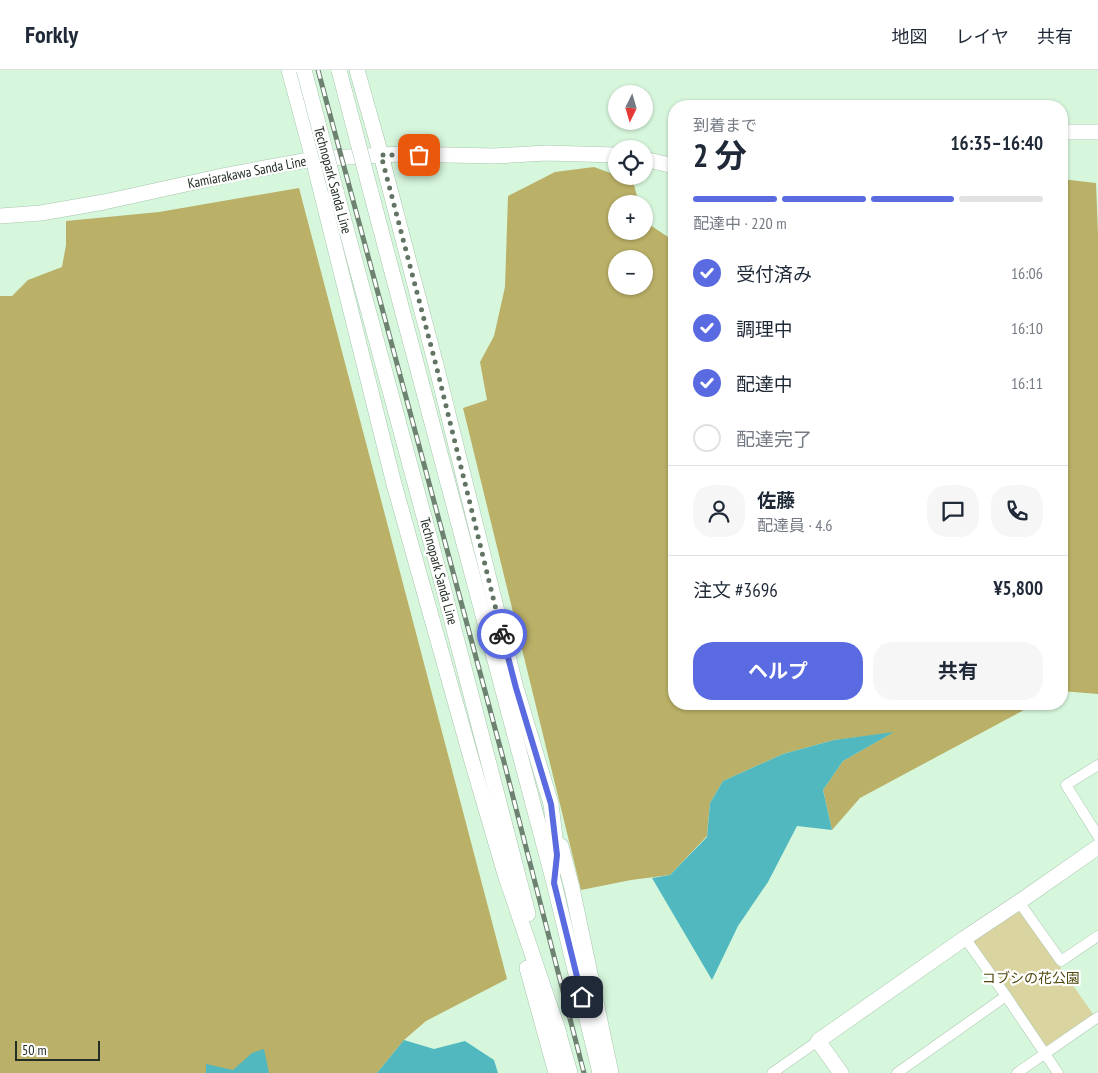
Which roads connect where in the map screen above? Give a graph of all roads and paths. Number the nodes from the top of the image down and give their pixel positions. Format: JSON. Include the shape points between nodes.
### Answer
{"nodes":[{"id":1,"x":289,"y":70,"type":"edge"},
{"id":2,"x":304,"y":70,"type":"edge"},
{"id":3,"x":338,"y":70,"type":"edge"},
{"id":4,"x":357,"y":70,"type":"edge"},
{"id":5,"x":1068,"y":132,"type":"edge"},
{"id":6,"x":1098,"y":132,"type":"edge"},
{"id":7,"x":381,"y":155,"type":"junction"},
{"id":8,"x":608,"y":155,"type":"edge"},
{"id":9,"x":313,"y":159,"type":"junction"},
{"id":10,"x":653,"y":162,"type":"edge"},
{"id":11,"x":668,"y":165,"type":"edge"},
{"id":12,"x":0,"y":216,"type":"edge"},
{"id":13,"x":1098,"y":765,"type":"edge"},
{"id":14,"x":551,"y":804,"type":"junction"},
{"id":15,"x":1098,"y":836,"type":"edge"},
{"id":16,"x":1098,"y":847,"type":"edge"},
{"id":17,"x":508,"y":882,"type":"junction"},
{"id":18,"x":554,"y":883,"type":"junction"},
{"id":19,"x":1019,"y":902,"type":"junction"},
{"id":20,"x":1098,"y":936,"type":"edge"},
{"id":21,"x":965,"y":938,"type":"junction"},
{"id":22,"x":1006,"y":996,"type":"junction"},
{"id":23,"x":1098,"y":1018,"type":"edge"},
{"id":24,"x":559,"y":1033,"type":"junction"},
{"id":25,"x":818,"y":1040,"type":"junction"},
{"id":26,"x":1045,"y":1054,"type":"junction"},
{"id":27,"x":556,"y":1073,"type":"edge"},
{"id":28,"x":570,"y":1073,"type":"edge"},
{"id":29,"x":600,"y":1073,"type":"edge"},
{"id":30,"x":611,"y":1073,"type":"edge"},
{"id":31,"x":772,"y":1073,"type":"edge"},
{"id":32,"x":841,"y":1073,"type":"edge"},
{"id":33,"x":898,"y":1073,"type":"edge"},
{"id":34,"x":1017,"y":1073,"type":"edge"},
{"id":35,"x":1058,"y":1073,"type":"edge"}],
"edges":[{"from":1,"to":9,"type":"main road"},
{"from":2,"to":24,"type":"main road","name":"Technopark Sanda Line","bridge":true},
{"from":3,"to":18,"type":"main road","bridge":true},
{"from":4,"to":7,"type":"main road"},
{"from":5,"to":6,"type":"main road"},
{"from":7,"to":8,"type":"main road","name":"Kamiarakawa Sanda Line"},
{"from":7,"to":9,"type":"main road","name":"Kamiarakawa Sanda Line"},
{"from":7,"to":14,"type":"main road","via":[[516,688]]},
{"from":9,"to":12,"type":"main road","name":"Kamiarakawa Sanda Line","via":[[104,202]]},
{"from":9,"to":17,"type":"main road","via":[[394,484]]},
{"from":10,"to":11,"type":"main road"},
{"from":13,"to":15,"type":"street","via":[[1066,785]]},
{"from":14,"to":18,"type":"main road","via":[[557,855]]},
{"from":14,"to":30,"type":"main road"},
{"from":16,"to":19,"type":"main road"},
{"from":17,"to":24,"type":"main road"},
{"from":17,"to":27,"type":"main road","via":[[521,947]]},
{"from":18,"to":29,"type":"main road"},
{"from":19,"to":20,"type":"street","via":[[1061,961]]},
{"from":19,"to":21,"type":"main road"},
{"from":21,"to":22,"type":"street"},
{"from":21,"to":25,"type":"main road"},
{"from":22,"to":26,"type":"street"},
{"from":22,"to":33,"type":"street"},
{"from":23,"to":26,"type":"street"},
{"from":24,"to":28,"type":"main road","name":"Technopark Sanda Line"},
{"from":25,"to":31,"type":"street"},
{"from":25,"to":32,"type":"main road"},
{"from":26,"to":34,"type":"street"},
{"from":26,"to":35,"type":"street"}]}
